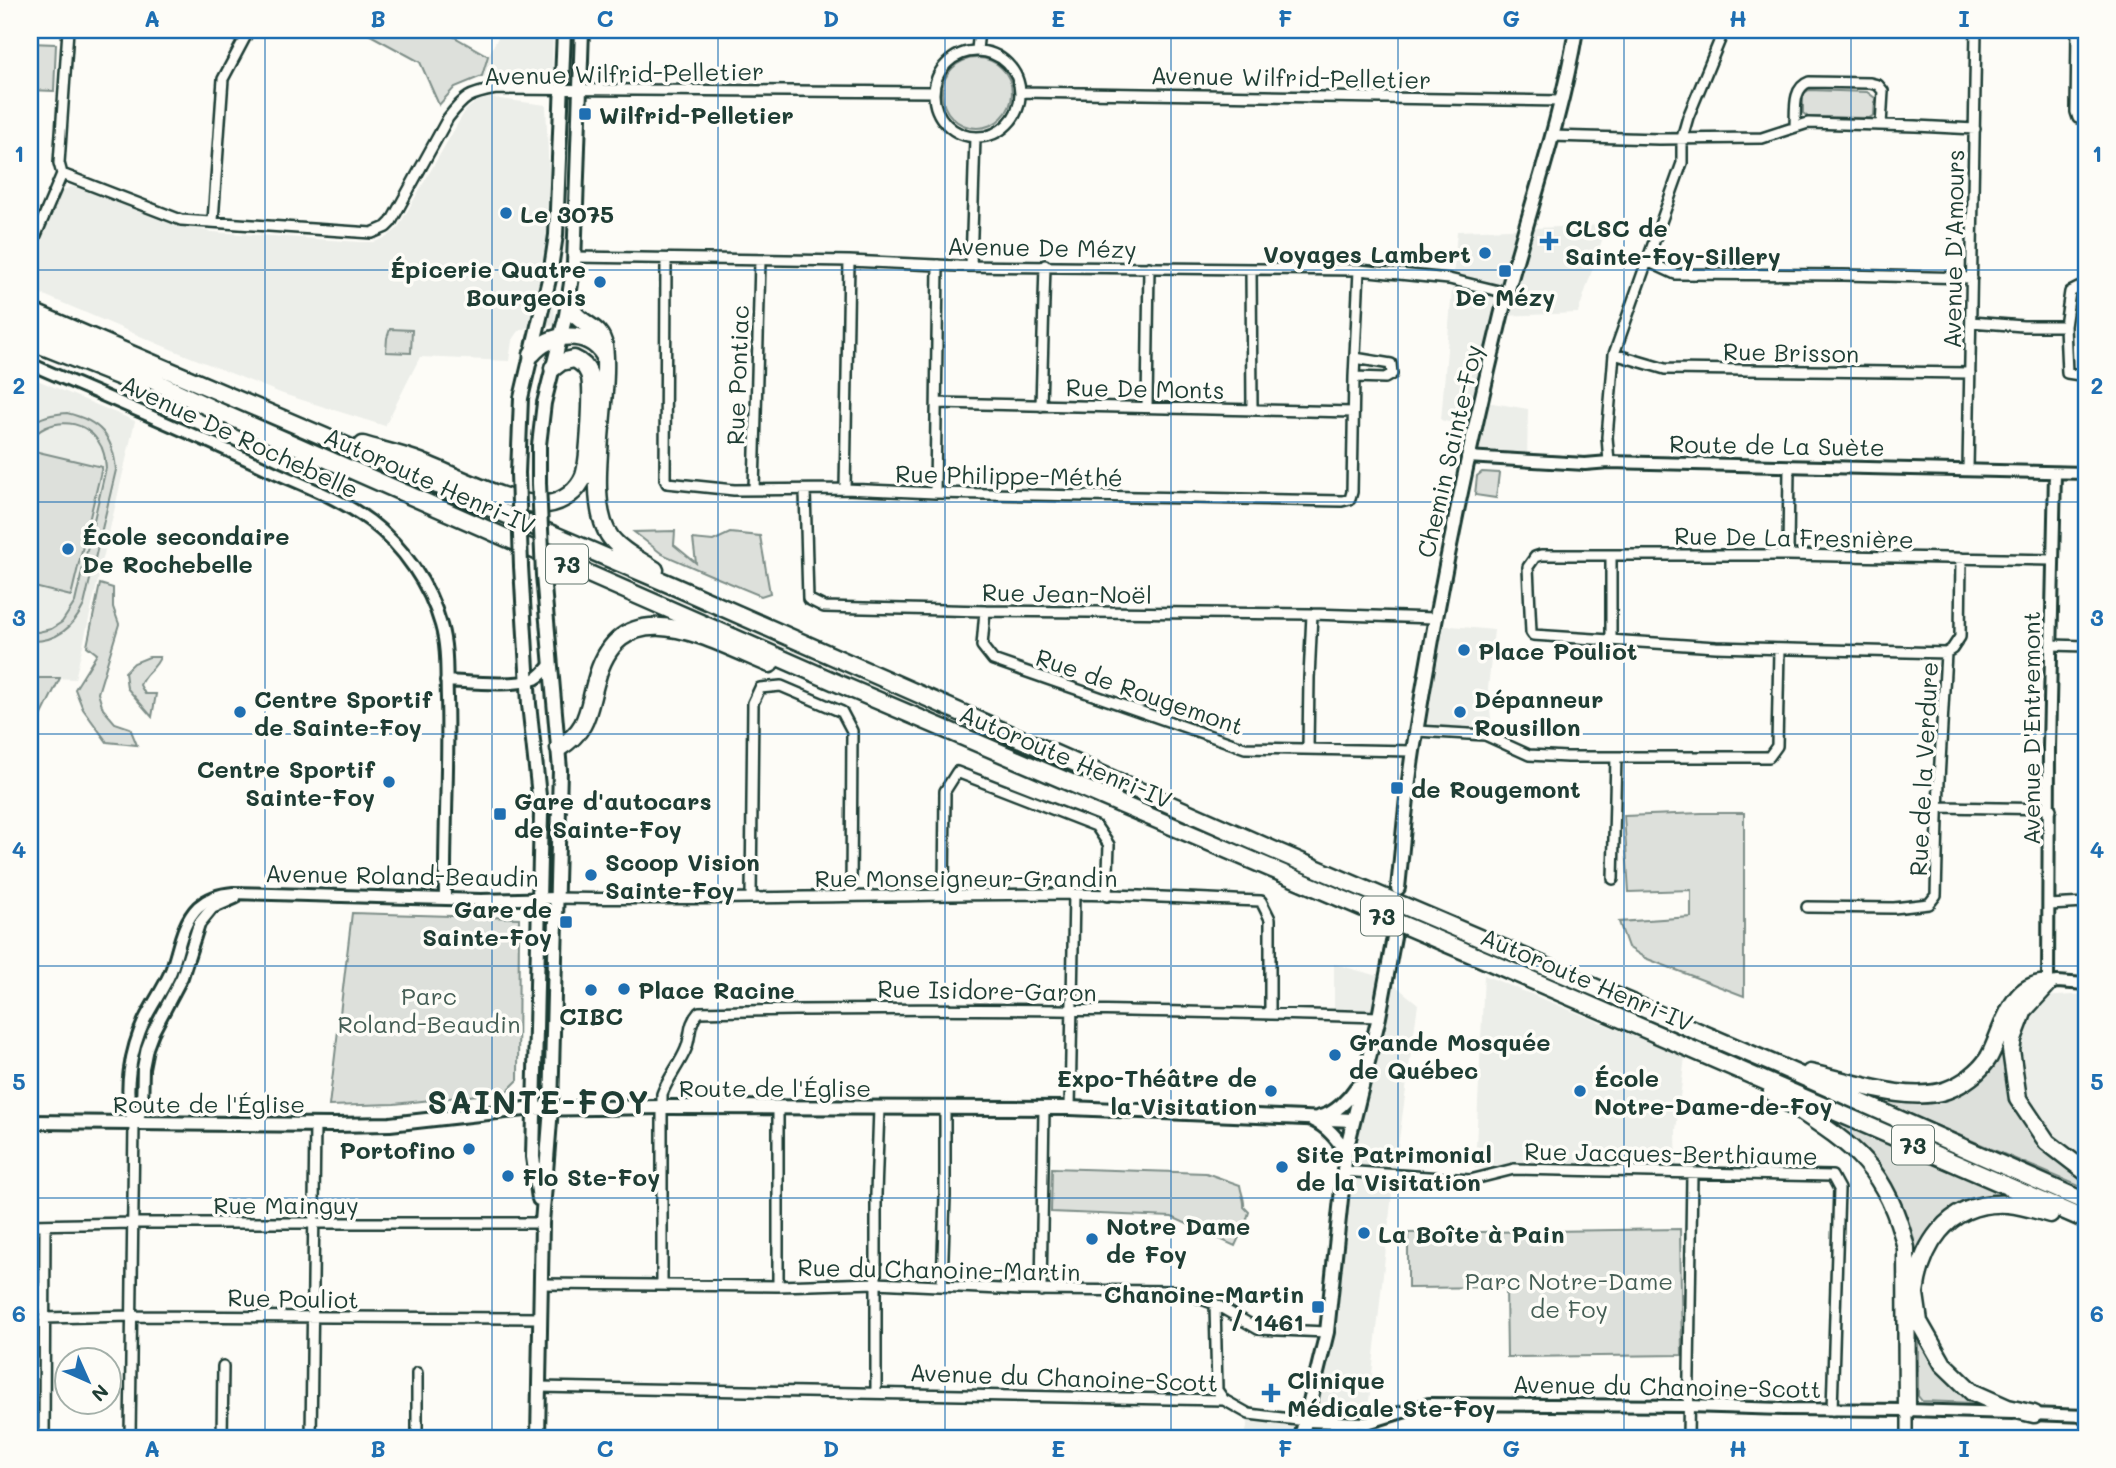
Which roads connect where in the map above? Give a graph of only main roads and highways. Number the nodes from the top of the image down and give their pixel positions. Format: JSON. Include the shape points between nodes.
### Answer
{"nodes":[{"id":1,"x":564,"y":30,"type":"edge"},
{"id":2,"x":582,"y":30,"type":"edge"},
{"id":3,"x":1576,"y":30,"type":"edge"},
{"id":4,"x":569,"y":301,"type":"junction"},
{"id":5,"x":30,"y":311,"type":"edge"},
{"id":6,"x":30,"y":328,"type":"edge"},
{"id":7,"x":561,"y":336,"type":"junction"},
{"id":8,"x":30,"y":341,"type":"edge"},
{"id":9,"x":532,"y":354,"type":"junction"},
{"id":10,"x":604,"y":355,"type":"junction"},
{"id":11,"x":553,"y":368,"type":"junction"},
{"id":12,"x":215,"y":410,"type":"junction"},
{"id":13,"x":300,"y":428,"type":"junction"},
{"id":14,"x":669,"y":584,"type":"junction"},
{"id":15,"x":803,"y":667,"type":"junction"},
{"id":16,"x":559,"y":748,"type":"junction"},
{"id":17,"x":1398,"y":888,"type":"dead end"},
{"id":18,"x":1394,"y":937,"type":"dead end"},
{"id":19,"x":1781,"y":1067,"type":"junction"},
{"id":20,"x":1740,"y":1070,"type":"junction"},
{"id":21,"x":1362,"y":1080,"type":"junction"},
{"id":22,"x":551,"y":1108,"type":"junction"},
{"id":23,"x":534,"y":1109,"type":"junction"},
{"id":24,"x":1310,"y":1119,"type":"junction"},
{"id":25,"x":1353,"y":1120,"type":"junction"},
{"id":26,"x":30,"y":1122,"type":"edge"},
{"id":27,"x":1346,"y":1152,"type":"junction"},
{"id":28,"x":2086,"y":1172,"type":"edge"},
{"id":29,"x":2086,"y":1202,"type":"edge"},
{"id":30,"x":543,"y":1221,"type":"junction"},
{"id":31,"x":2086,"y":1223,"type":"edge"},
{"id":32,"x":1915,"y":1294,"type":"junction"},
{"id":33,"x":2034,"y":1414,"type":"road end"},
{"id":34,"x":538,"y":1438,"type":"edge"},
{"id":35,"x":1301,"y":1438,"type":"edge"}],
"edges":[{"from":1,"to":9,"type":"main road","via":[[556,235]]},
{"from":2,"to":4,"type":"main road"},
{"from":3,"to":17,"type":"main road","name":"Chemin Sainte-Foy","via":[[1467,457],[1434,618]]},
{"from":4,"to":7,"type":"main road"},
{"from":4,"to":10,"type":"highway","via":[[577,317],[597,330]]},
{"from":5,"to":13,"type":"highway","name":"Autoroute Henri-IV","number":"73"},
{"from":6,"to":12,"type":"highway","name":"Autoroute Henri-IV","number":"73"},
{"from":7,"to":9,"type":"highway"},
{"from":7,"to":10,"type":"highway","via":[[587,339]]},
{"from":7,"to":11,"type":"main road"},
{"from":8,"to":12,"type":"highway"},
{"from":9,"to":23,"type":"main road","bridge":true,"via":[[521,398],[518,473],[527,681],[541,814]]},
{"from":10,"to":14,"type":"highway","via":[[600,515],[620,547]]},
{"from":11,"to":13,"type":"highway","via":[[574,359],[585,366],[591,381],[590,411],[584,475],[569,495],[546,505],[523,503],[414,459]]},
{"from":11,"to":16,"type":"main road","bridge":true,"via":[[540,434],[539,482]]},
{"from":12,"to":15,"type":"highway","name":"Autoroute Henri-IV","number":"73"},
{"from":13,"to":14,"type":"highway","name":"Autoroute Henri-IV","number":"73"},
{"from":14,"to":19,"type":"highway","name":"Autoroute Henri-IV","number":"73"},
{"from":15,"to":16,"type":"highway","via":[[781,669],[676,628],[634,630],[607,654],[596,678],[588,717],[578,733]]},
{"from":15,"to":20,"type":"highway","name":"Autoroute Henri-IV","number":"73"},
{"from":16,"to":22,"type":"main road"},
{"from":18,"to":21,"type":"main road"},
{"from":19,"to":28,"type":"highway","via":[[1891,1093],[1947,1090],[1974,1075],[1988,1059],[2022,991],[2048,984],[2024,1010],[2012,1040],[2018,1099],[2047,1142]]},
{"from":19,"to":29,"type":"highway","name":"Autoroute Henri-IV","number":"73"},
{"from":20,"to":31,"type":"highway","name":"Autoroute Henri-IV","number":"73"},
{"from":20,"to":32,"type":"highway","via":[[1830,1129],[1878,1177],[1890,1198],[1906,1248],[1907,1410]]},
{"from":21,"to":24,"type":"main road","via":[[1350,1097],[1327,1115]]},
{"from":21,"to":25,"type":"main road"},
{"from":22,"to":23,"type":"main road","name":"Route de l'Église"},
{"from":22,"to":24,"type":"main road","name":"Route de l'Église","via":[[1070,1108]]},
{"from":22,"to":30,"type":"main road"},
{"from":23,"to":26,"type":"main road","name":"Route de l'Église","via":[[390,1124]]},
{"from":23,"to":30,"type":"main road","via":[[533,1157]]},
{"from":24,"to":25,"type":"main road","name":"Route de l'Église"},
{"from":24,"to":27,"type":"main road","via":[[1319,1122]]},
{"from":25,"to":27,"type":"main road"},
{"from":27,"to":35,"type":"main road","via":[[1327,1332]]},
{"from":30,"to":34,"type":"main road"},
{"from":31,"to":32,"type":"highway","via":[[2010,1204],[1979,1206],[1951,1219],[1936,1233],[1926,1250]]},
{"from":32,"to":33,"type":"highway","via":[[1919,1322],[1942,1364],[1972,1392],[2008,1409]]}]}
